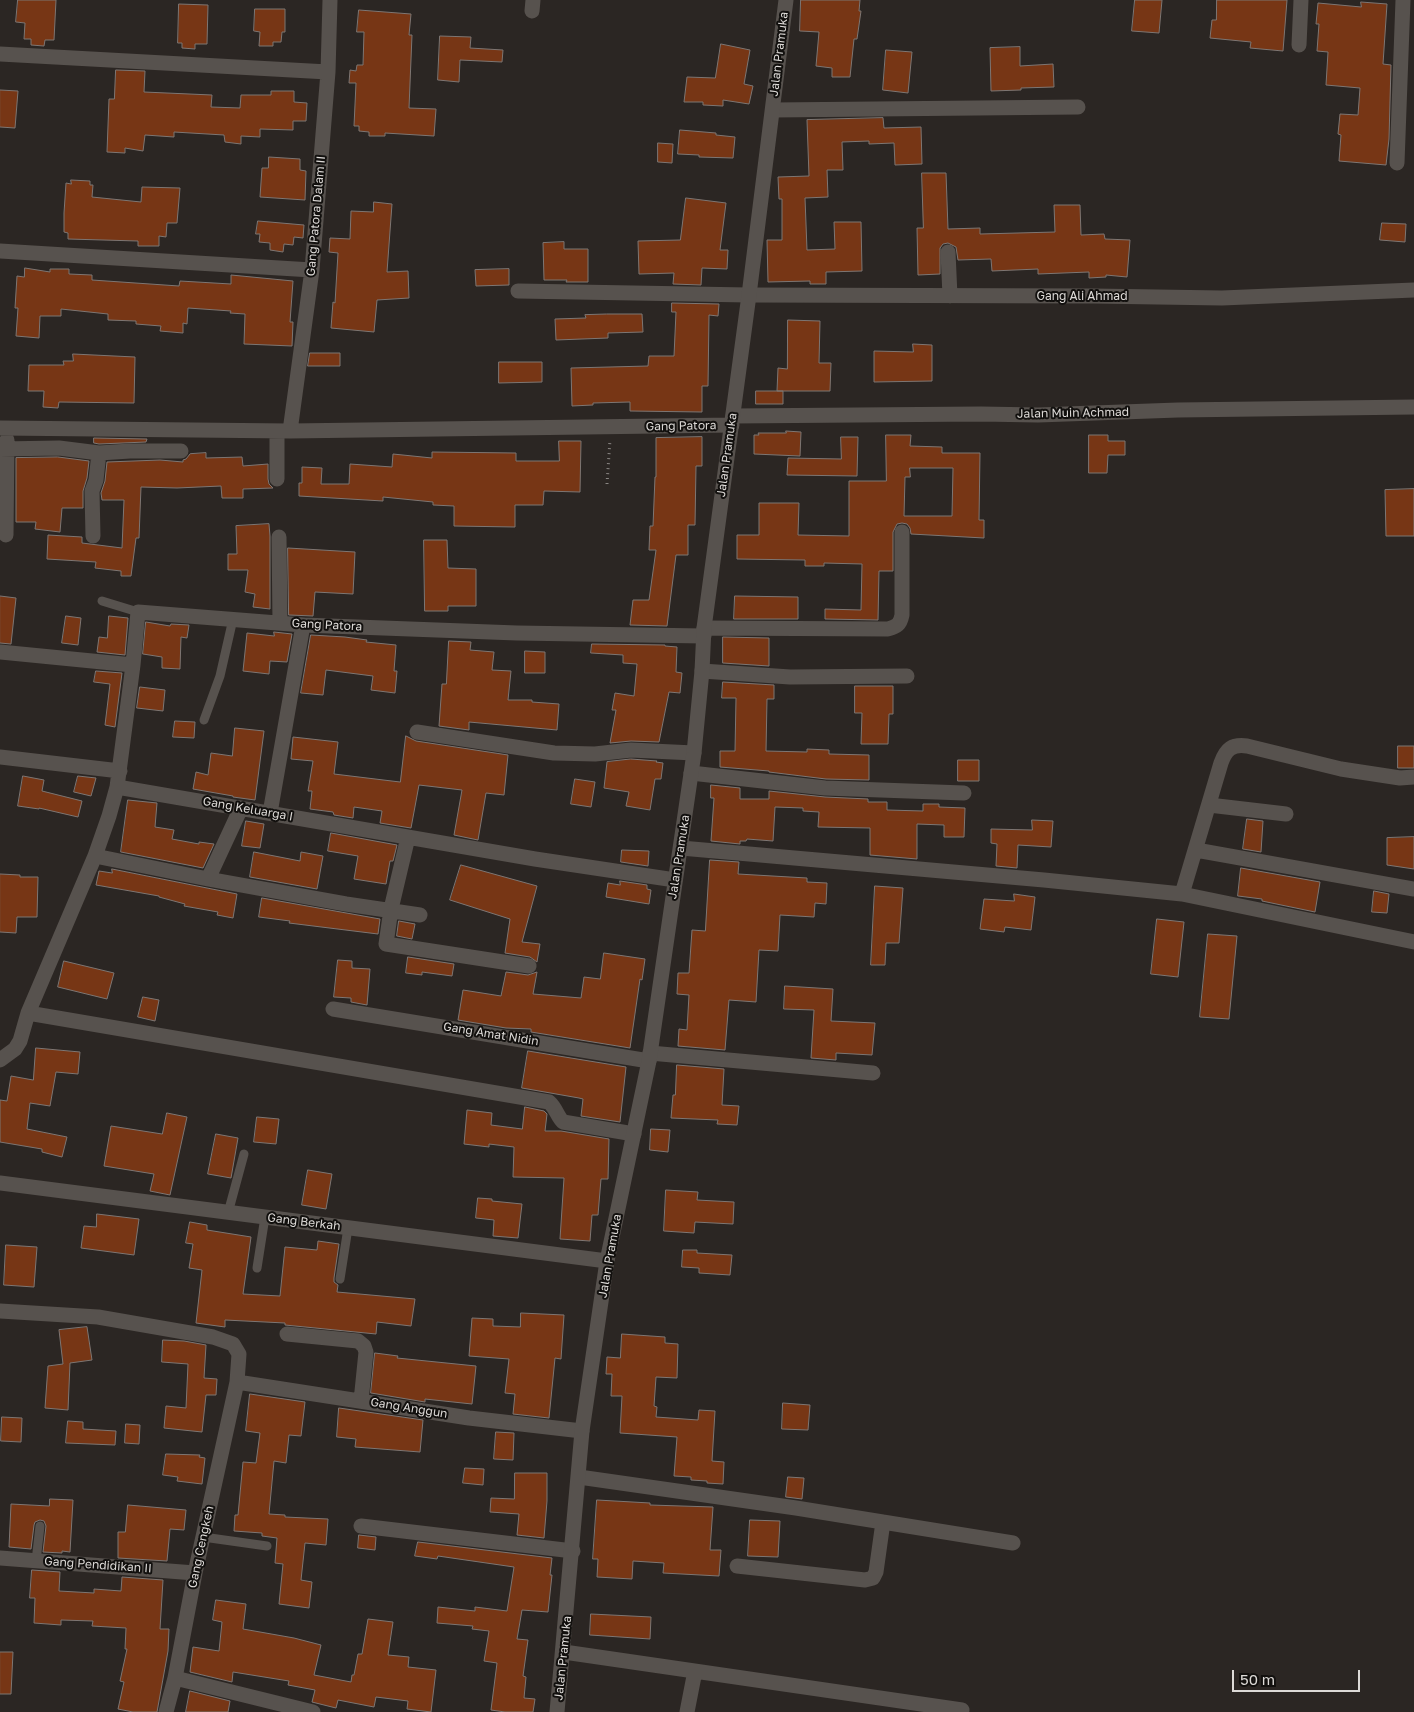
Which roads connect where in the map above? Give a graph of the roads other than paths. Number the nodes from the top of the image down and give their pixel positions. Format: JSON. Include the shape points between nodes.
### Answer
{"nodes":[{"id":1,"x":330,"y":0,"type":"edge"},
{"id":2,"x":786,"y":0,"type":"edge"},
{"id":3,"x":1301,"y":0,"type":"edge"},
{"id":4,"x":1403,"y":0,"type":"edge"},
{"id":5,"x":1299,"y":45,"type":"dead end"},
{"id":6,"x":0,"y":54,"type":"edge"},
{"id":7,"x":328,"y":72,"type":"junction"},
{"id":8,"x":1078,"y":107,"type":"dead end"},
{"id":9,"x":773,"y":110,"type":"junction"},
{"id":10,"x":1397,"y":163,"type":"dead end"},
{"id":11,"x":0,"y":251,"type":"edge"},
{"id":12,"x":948,"y":252,"type":"dead end"},
{"id":13,"x":312,"y":270,"type":"junction"},
{"id":14,"x":518,"y":290,"type":"dead end"},
{"id":15,"x":1414,"y":290,"type":"edge"},
{"id":16,"x":749,"y":296,"type":"junction"},
{"id":17,"x":950,"y":296,"type":"junction"},
{"id":18,"x":1414,"y":407,"type":"edge"},
{"id":19,"x":732,"y":420,"type":"junction"},
{"id":20,"x":3,"y":428,"type":"edge"},
{"id":21,"x":88,"y":429,"type":"junction"},
{"id":22,"x":129,"y":430,"type":"junction"},
{"id":23,"x":284,"y":431,"type":"junction"},
{"id":24,"x":3,"y":449,"type":"edge"},
{"id":25,"x":130,"y":451,"type":"junction"},
{"id":26,"x":181,"y":451,"type":"dead end"},
{"id":27,"x":94,"y":452,"type":"junction"},
{"id":28,"x":277,"y":479,"type":"dead end"},
{"id":29,"x":902,"y":532,"type":"dead end"},
{"id":30,"x":6,"y":535,"type":"dead end"},
{"id":31,"x":93,"y":536,"type":"dead end"},
{"id":32,"x":279,"y":537,"type":"dead end"},
{"id":33,"x":102,"y":601,"type":"dead end"},
{"id":34,"x":138,"y":612,"type":"junction"},
{"id":35,"x":233,"y":620,"type":"junction"},
{"id":36,"x":280,"y":623,"type":"junction"},
{"id":37,"x":303,"y":625,"type":"junction"},
{"id":38,"x":704,"y":632,"type":"junction"},
{"id":39,"x":0,"y":652,"type":"edge"},
{"id":40,"x":134,"y":665,"type":"junction"},
{"id":41,"x":702,"y":671,"type":"junction"},
{"id":42,"x":907,"y":676,"type":"dead end"},
{"id":43,"x":204,"y":720,"type":"dead end"},
{"id":44,"x":417,"y":732,"type":"dead end"},
{"id":45,"x":694,"y":753,"type":"junction"},
{"id":46,"x":0,"y":757,"type":"edge"},
{"id":47,"x":120,"y":771,"type":"junction"},
{"id":48,"x":691,"y":773,"type":"junction"},
{"id":49,"x":1412,"y":778,"type":"edge"},
{"id":50,"x":117,"y":787,"type":"junction"},
{"id":51,"x":964,"y":793,"type":"dead end"},
{"id":52,"x":1209,"y":805,"type":"junction"},
{"id":53,"x":241,"y":808,"type":"junction"},
{"id":54,"x":270,"y":813,"type":"junction"},
{"id":55,"x":1286,"y":814,"type":"dead end"},
{"id":56,"x":408,"y":837,"type":"junction"},
{"id":57,"x":681,"y":848,"type":"junction"},
{"id":58,"x":1196,"y":850,"type":"junction"},
{"id":59,"x":95,"y":856,"type":"junction"},
{"id":60,"x":208,"y":879,"type":"junction"},
{"id":61,"x":675,"y":880,"type":"junction"},
{"id":62,"x":1414,"y":889,"type":"edge"},
{"id":63,"x":1182,"y":894,"type":"junction"},
{"id":64,"x":391,"y":910,"type":"junction"},
{"id":65,"x":420,"y":914,"type":"dead end"},
{"id":66,"x":1414,"y":942,"type":"edge"},
{"id":67,"x":529,"y":966,"type":"dead end"},
{"id":68,"x":333,"y":1008,"type":"dead end"},
{"id":69,"x":28,"y":1013,"type":"junction"},
{"id":70,"x":650,"y":1057,"type":"junction"},
{"id":71,"x":0,"y":1060,"type":"edge"},
{"id":72,"x":873,"y":1073,"type":"dead end"},
{"id":73,"x":634,"y":1134,"type":"junction"},
{"id":74,"x":244,"y":1154,"type":"dead end"},
{"id":75,"x":0,"y":1184,"type":"edge"},
{"id":76,"x":228,"y":1213,"type":"junction"},
{"id":77,"x":266,"y":1217,"type":"junction"},
{"id":78,"x":348,"y":1228,"type":"junction"},
{"id":79,"x":607,"y":1261,"type":"junction"},
{"id":80,"x":257,"y":1268,"type":"dead end"},
{"id":81,"x":340,"y":1279,"type":"dead end"},
{"id":82,"x":0,"y":1311,"type":"edge"},
{"id":83,"x":287,"y":1334,"type":"dead end"},
{"id":84,"x":237,"y":1382,"type":"junction"},
{"id":85,"x":361,"y":1401,"type":"junction"},
{"id":86,"x":582,"y":1431,"type":"junction"},
{"id":87,"x":579,"y":1477,"type":"junction"},
{"id":88,"x":883,"y":1522,"type":"junction"},
{"id":89,"x":40,"y":1526,"type":"dead end"},
{"id":90,"x":361,"y":1526,"type":"dead end"},
{"id":91,"x":204,"y":1536,"type":"junction"},
{"id":92,"x":1013,"y":1543,"type":"dead end"},
{"id":93,"x":267,"y":1546,"type":"dead end"},
{"id":94,"x":573,"y":1550,"type":"junction"},
{"id":95,"x":0,"y":1558,"type":"edge"},
{"id":96,"x":36,"y":1560,"type":"junction"},
{"id":97,"x":737,"y":1566,"type":"dead end"},
{"id":98,"x":195,"y":1573,"type":"junction"},
{"id":99,"x":564,"y":1652,"type":"junction"},
{"id":100,"x":695,"y":1671,"type":"junction"},
{"id":101,"x":175,"y":1678,"type":"junction"},
{"id":102,"x":962,"y":1710,"type":"dead end"},
{"id":103,"x":166,"y":1712,"type":"edge"},
{"id":104,"x":313,"y":1712,"type":"edge"},
{"id":105,"x":558,"y":1712,"type":"edge"},
{"id":106,"x":687,"y":1712,"type":"edge"}],
"edges":[{"from":1,"to":7,"type":"street","name":"Gang Patora Dalam II"},
{"from":2,"to":9,"type":"street","name":"Jalan Pramuka"},
{"from":3,"to":5,"type":"street"},
{"from":4,"to":10,"type":"street"},
{"from":6,"to":7,"type":"street"},
{"from":7,"to":13,"type":"street","name":"Gang Patora Dalam II"},
{"from":8,"to":9,"type":"street"},
{"from":9,"to":16,"type":"street","name":"Jalan Pramuka"},
{"from":11,"to":13,"type":"street"},
{"from":12,"to":17,"type":"street"},
{"from":13,"to":23,"type":"street","name":"Gang Patora Dalam II"},
{"from":14,"to":16,"type":"street","name":"Gang Ali Ahmad"},
{"from":15,"to":17,"type":"street","name":"Gang Ali Ahmad","via":[[1222,298]]},
{"from":16,"to":17,"type":"street","name":"Gang Ali Ahmad"},
{"from":16,"to":19,"type":"street","name":"Jalan Pramuka"},
{"from":18,"to":19,"type":"street","name":"Jalan Muin Achmad"},
{"from":19,"to":23,"type":"street","name":"Gang Patora","via":[[610,427]]},
{"from":19,"to":38,"type":"street","name":"Jalan Pramuka"},
{"from":20,"to":21,"type":"street","name":"Gang Patora"},
{"from":20,"to":24,"type":"street"},
{"from":21,"to":22,"type":"street","name":"Gang Patora"},
{"from":21,"to":27,"type":"street"},
{"from":22,"to":23,"type":"street","name":"Gang Patora"},
{"from":22,"to":25,"type":"street"},
{"from":23,"to":28,"type":"street","name":"Gang Patora Dalam II"},
{"from":24,"to":27,"type":"street"},
{"from":24,"to":30,"type":"street"},
{"from":25,"to":26,"type":"street"},
{"from":25,"to":27,"type":"street"},
{"from":27,"to":31,"type":"street"},
{"from":29,"to":38,"type":"street","name":"Gang Patora","via":[[902,615],[896,626],[888,629]]},
{"from":32,"to":36,"type":"street"},
{"from":33,"to":34,"type":"lane"},
{"from":34,"to":35,"type":"street","name":"Gang Patora"},
{"from":34,"to":40,"type":"street"},
{"from":35,"to":36,"type":"street","name":"Gang Patora"},
{"from":35,"to":43,"type":"lane","via":[[220,676]]},
{"from":36,"to":37,"type":"street","name":"Gang Patora"},
{"from":37,"to":38,"type":"street","name":"Gang Patora","via":[[517,633]]},
{"from":37,"to":54,"type":"street"},
{"from":38,"to":41,"type":"street","name":"Jalan Pramuka"},
{"from":39,"to":40,"type":"street"},
{"from":40,"to":47,"type":"street"},
{"from":41,"to":42,"type":"street","via":[[790,676]]},
{"from":41,"to":45,"type":"street","name":"Jalan Pramuka"},
{"from":44,"to":45,"type":"street","via":[[554,753],[594,754],[631,750]]},
{"from":45,"to":48,"type":"street","name":"Jalan Pramuka"},
{"from":46,"to":47,"type":"street"},
{"from":47,"to":50,"type":"street"},
{"from":48,"to":51,"type":"street","via":[[825,788]]},
{"from":48,"to":57,"type":"street","name":"Jalan Pramuka"},
{"from":49,"to":52,"type":"street","via":[[1341,769],[1239,745],[1230,747],[1225,753]]},
{"from":50,"to":53,"type":"street","name":"Gang Keluarga I"},
{"from":50,"to":59,"type":"street"},
{"from":52,"to":55,"type":"street"},
{"from":52,"to":58,"type":"street"},
{"from":53,"to":54,"type":"street","name":"Gang Keluarga I"},
{"from":53,"to":60,"type":"street"},
{"from":54,"to":56,"type":"street","name":"Gang Keluarga I"},
{"from":56,"to":61,"type":"street","name":"Gang Keluarga I"},
{"from":56,"to":64,"type":"street"},
{"from":57,"to":61,"type":"street","name":"Jalan Pramuka"},
{"from":57,"to":63,"type":"street"},
{"from":58,"to":62,"type":"street"},
{"from":58,"to":63,"type":"street"},
{"from":59,"to":60,"type":"street"},
{"from":59,"to":69,"type":"street"},
{"from":60,"to":64,"type":"street"},
{"from":61,"to":70,"type":"street","name":"Jalan Pramuka"},
{"from":63,"to":66,"type":"street"},
{"from":64,"to":65,"type":"street"},
{"from":64,"to":67,"type":"street","via":[[386,944]]},
{"from":68,"to":70,"type":"street","name":"Gang Amat Nidin"},
{"from":69,"to":71,"type":"street","via":[[20,1041]]},
{"from":69,"to":73,"type":"street","via":[[549,1102],[563,1122]]},
{"from":70,"to":72,"type":"street","name":"Gang Amat Nidin"},
{"from":70,"to":73,"type":"street","name":"Jalan Pramuka"},
{"from":73,"to":79,"type":"street","name":"Jalan Pramuka"},
{"from":74,"to":76,"type":"lane"},
{"from":75,"to":76,"type":"street","name":"Gang Berkah"},
{"from":76,"to":77,"type":"street","name":"Gang Berkah"},
{"from":77,"to":78,"type":"street","name":"Gang Berkah"},
{"from":77,"to":80,"type":"lane"},
{"from":78,"to":79,"type":"street","name":"Gang Berkah"},
{"from":78,"to":81,"type":"lane"},
{"from":79,"to":86,"type":"street","name":"Jalan Pramuka"},
{"from":82,"to":84,"type":"street","name":"Gang Cengkeh","via":[[98,1317],[222,1339],[233,1344],[239,1354]]},
{"from":83,"to":85,"type":"street","via":[[358,1342],[364,1346]]},
{"from":84,"to":85,"type":"street","name":"Gang Anggun"},
{"from":84,"to":91,"type":"street","name":"Gang Cengkeh"},
{"from":85,"to":86,"type":"street","name":"Gang Anggun"},
{"from":86,"to":87,"type":"street","name":"Jalan Pramuka"},
{"from":87,"to":88,"type":"street"},
{"from":87,"to":94,"type":"street","name":"Jalan Pramuka"},
{"from":88,"to":92,"type":"street"},
{"from":88,"to":97,"type":"street","via":[[873,1578],[865,1580]]},
{"from":89,"to":96,"type":"lane"},
{"from":90,"to":94,"type":"street"},
{"from":91,"to":93,"type":"lane"},
{"from":91,"to":98,"type":"street","name":"Gang Cengkeh"},
{"from":94,"to":99,"type":"street","name":"Jalan Pramuka"},
{"from":95,"to":96,"type":"street","name":"Gang Pendidikan II"},
{"from":96,"to":98,"type":"street","name":"Gang Pendidikan II"},
{"from":98,"to":101,"type":"street","name":"Gang Cengkeh"},
{"from":99,"to":100,"type":"street"},
{"from":99,"to":105,"type":"street","name":"Jalan Pramuka"},
{"from":100,"to":102,"type":"street"},
{"from":100,"to":106,"type":"street"},
{"from":101,"to":103,"type":"street","name":"Gang Cengkeh"},
{"from":101,"to":104,"type":"street"}]}
